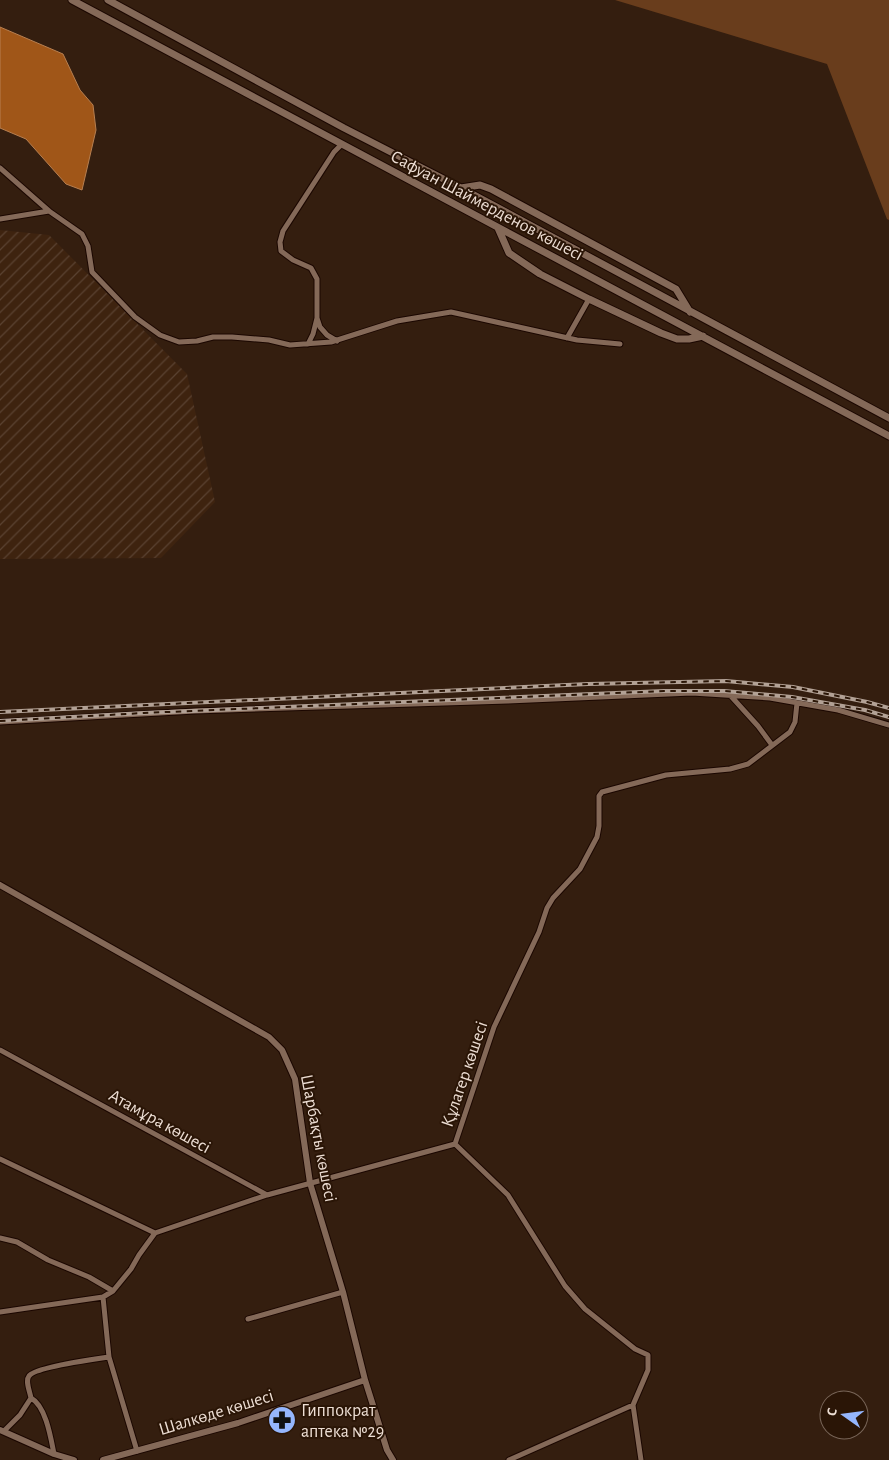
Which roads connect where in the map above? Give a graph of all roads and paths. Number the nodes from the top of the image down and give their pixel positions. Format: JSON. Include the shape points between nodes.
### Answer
{"nodes":[{"id":1,"x":72,"y":0,"type":"edge"},
{"id":2,"x":108,"y":0,"type":"edge"},
{"id":3,"x":342,"y":144,"type":"junction"},
{"id":4,"x":0,"y":168,"type":"edge"},
{"id":5,"x":462,"y":188,"type":"junction"},
{"id":6,"x":49,"y":211,"type":"junction"},
{"id":7,"x":0,"y":219,"type":"edge"},
{"id":8,"x":498,"y":227,"type":"junction"},
{"id":9,"x":588,"y":299,"type":"junction"},
{"id":10,"x":690,"y":312,"type":"junction"},
{"id":11,"x":317,"y":318,"type":"junction"},
{"id":12,"x":703,"y":336,"type":"junction"},
{"id":13,"x":567,"y":338,"type":"junction"},
{"id":14,"x":337,"y":340,"type":"junction"},
{"id":15,"x":308,"y":344,"type":"junction"},
{"id":16,"x":620,"y":344,"type":"dead end"},
{"id":17,"x":889,"y":418,"type":"edge"},
{"id":18,"x":889,"y":436,"type":"edge"},
{"id":19,"x":729,"y":694,"type":"junction"},
{"id":20,"x":797,"y":703,"type":"junction"},
{"id":21,"x":0,"y":722,"type":"edge"},
{"id":22,"x":889,"y":725,"type":"edge"},
{"id":23,"x":772,"y":745,"type":"junction"},
{"id":24,"x":0,"y":885,"type":"edge"},
{"id":25,"x":0,"y":1050,"type":"edge"},
{"id":26,"x":454,"y":1144,"type":"junction"},
{"id":27,"x":0,"y":1159,"type":"edge"},
{"id":28,"x":310,"y":1183,"type":"junction"},
{"id":29,"x":267,"y":1195,"type":"junction"},
{"id":30,"x":155,"y":1233,"type":"junction"},
{"id":31,"x":0,"y":1238,"type":"edge"},
{"id":32,"x":113,"y":1291,"type":"junction"},
{"id":33,"x":343,"y":1292,"type":"junction"},
{"id":34,"x":103,"y":1297,"type":"junction"},
{"id":35,"x":0,"y":1312,"type":"edge"},
{"id":36,"x":248,"y":1319,"type":"dead end"},
{"id":37,"x":109,"y":1357,"type":"junction"},
{"id":38,"x":366,"y":1380,"type":"junction"},
{"id":39,"x":31,"y":1398,"type":"junction"},
{"id":40,"x":633,"y":1405,"type":"junction"},
{"id":41,"x":2,"y":1430,"type":"edge"},
{"id":42,"x":134,"y":1452,"type":"junction"},
{"id":43,"x":54,"y":1454,"type":"junction"},
{"id":44,"x":74,"y":1460,"type":"edge"},
{"id":45,"x":103,"y":1460,"type":"edge"},
{"id":46,"x":133,"y":1460,"type":"edge"},
{"id":47,"x":393,"y":1460,"type":"edge"},
{"id":48,"x":509,"y":1460,"type":"edge"},
{"id":49,"x":641,"y":1460,"type":"edge"}],
"edges":[{"from":1,"to":3,"type":"main road","name":"Сафуан Шаймерденов көшесі"},
{"from":2,"to":5,"type":"main road","name":"Сафуан Шаймерденов көшесі"},
{"from":3,"to":8,"type":"main road","name":"Сафуан Шаймерденов көшесі"},
{"from":3,"to":11,"type":"street","via":[[283,231],[280,242],[281,251],[311,268],[318,279]]},
{"from":4,"to":6,"type":"street"},
{"from":5,"to":10,"type":"main road","name":"Сафуан Шаймерденов көшесі"},
{"from":5,"to":10,"type":"main road","via":[[480,185],[491,189],[676,289]]},
{"from":6,"to":7,"type":"street"},
{"from":6,"to":15,"type":"street","via":[[82,234],[88,246],[92,272],[136,317],[160,335],[179,342],[232,337]]},
{"from":8,"to":9,"type":"main road","via":[[509,253],[540,274]]},
{"from":8,"to":12,"type":"main road","name":"Сафуан Шаймерденов көшесі"},
{"from":9,"to":12,"type":"main road","via":[[677,339]]},
{"from":9,"to":13,"type":"street"},
{"from":10,"to":17,"type":"main road","name":"Сафуан Шаймерденов көшесі"},
{"from":11,"to":14,"type":"street","via":[[327,335]]},
{"from":11,"to":15,"type":"street"},
{"from":12,"to":18,"type":"main road","name":"Сафуан Шаймерденов көшесі"},
{"from":13,"to":14,"type":"street","via":[[451,312],[397,321]]},
{"from":13,"to":16,"type":"street"},
{"from":14,"to":15,"type":"street"},
{"from":19,"to":20,"type":"street"},
{"from":19,"to":21,"type":"street","via":[[648,694],[214,710]]},
{"from":19,"to":23,"type":"street"},
{"from":20,"to":22,"type":"street","via":[[838,710]]},
{"from":20,"to":23,"type":"street","via":[[795,722],[790,732]]},
{"from":23,"to":26,"type":"street","name":"Құлагер көшесі","via":[[742,766],[666,775],[602,792],[599,796],[597,837],[580,869],[547,908],[494,1027]]},
{"from":24,"to":28,"type":"street","name":"Шарбақты көшесі","via":[[269,1037],[282,1050],[295,1079]]},
{"from":25,"to":29,"type":"street","name":"Атамұра көшесі"},
{"from":26,"to":28,"type":"street","name":"Құлагер көшесі"},
{"from":26,"to":40,"type":"street","via":[[508,1195],[565,1286],[585,1309],[648,1356],[648,1370]]},
{"from":27,"to":30,"type":"street"},
{"from":28,"to":29,"type":"street"},
{"from":28,"to":33,"type":"street","name":"Шарбақты көшесі"},
{"from":29,"to":30,"type":"street"},
{"from":30,"to":32,"type":"street"},
{"from":31,"to":32,"type":"street","via":[[17,1242]]},
{"from":32,"to":34,"type":"street"},
{"from":33,"to":36,"type":"street"},
{"from":33,"to":38,"type":"street","name":"Шарбақты көшесі"},
{"from":34,"to":35,"type":"street"},
{"from":34,"to":37,"type":"street"},
{"from":37,"to":39,"type":"street","via":[[32,1372],[27,1380]]},
{"from":37,"to":42,"type":"street"},
{"from":38,"to":42,"type":"street","name":"Шалкөде көшесі","via":[[238,1423]]},
{"from":38,"to":47,"type":"street","name":"Шарбақты көшесі"},
{"from":39,"to":41,"type":"street","via":[[20,1416]]},
{"from":39,"to":43,"type":"street","via":[[36,1400],[44,1416]]},
{"from":40,"to":48,"type":"street"},
{"from":40,"to":49,"type":"street"},
{"from":41,"to":43,"type":"street"},
{"from":42,"to":45,"type":"street","name":"Шалкөде көшесі"},
{"from":42,"to":46,"type":"street"},
{"from":43,"to":44,"type":"street"}]}
